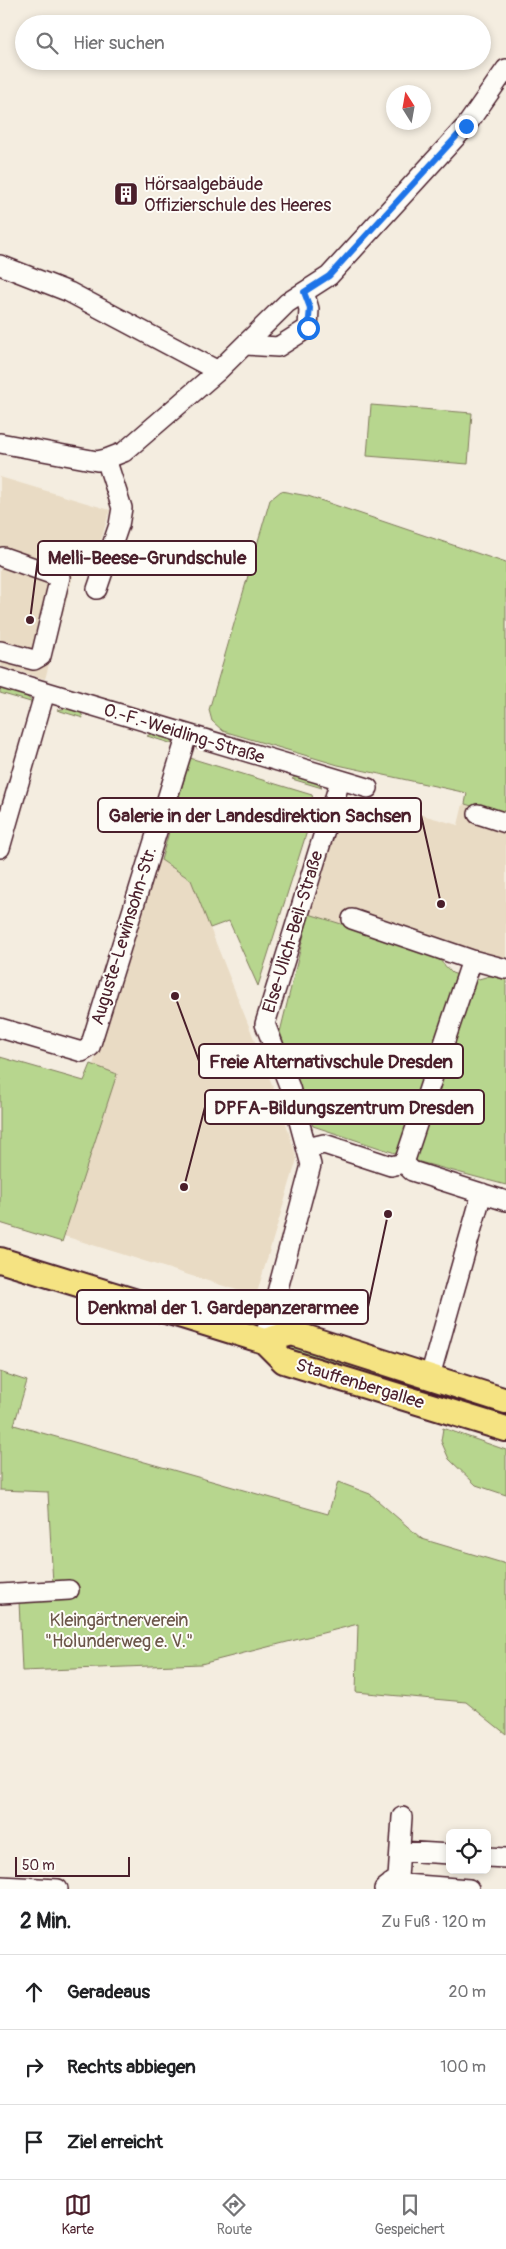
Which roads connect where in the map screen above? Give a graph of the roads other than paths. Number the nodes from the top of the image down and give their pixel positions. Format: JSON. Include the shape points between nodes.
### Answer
{"nodes":[{"id":1,"x":506,"y":69,"type":"edge"},
{"id":2,"x":0,"y":264,"type":"edge"},
{"id":3,"x":304,"y":292,"type":"junction"},
{"id":4,"x":246,"y":345,"type":"junction"},
{"id":5,"x":218,"y":371,"type":"junction"},
{"id":6,"x":0,"y":443,"type":"edge"},
{"id":7,"x":106,"y":459,"type":"junction"},
{"id":8,"x":3,"y":557,"type":"dead end"},
{"id":9,"x":97,"y":589,"type":"dead end"},
{"id":10,"x":0,"y":651,"type":"edge"},
{"id":11,"x":0,"y":678,"type":"edge"},
{"id":12,"x":45,"y":692,"type":"junction"},
{"id":13,"x":187,"y":735,"type":"junction"},
{"id":14,"x":340,"y":781,"type":"junction"},
{"id":15,"x":368,"y":788,"type":"dead end"},
{"id":16,"x":478,"y":814,"type":"dead end"},
{"id":17,"x":506,"y":823,"type":"edge"},
{"id":18,"x":0,"y":848,"type":"edge"},
{"id":19,"x":352,"y":919,"type":"dead end"},
{"id":20,"x":472,"y":960,"type":"junction"},
{"id":21,"x":506,"y":969,"type":"edge"},
{"id":22,"x":0,"y":1028,"type":"edge"},
{"id":23,"x":307,"y":1148,"type":"junction"},
{"id":24,"x":404,"y":1163,"type":"junction"},
{"id":25,"x":482,"y":1193,"type":"junction"},
{"id":26,"x":506,"y":1201,"type":"edge"},
{"id":27,"x":0,"y":1260,"type":"edge"},
{"id":28,"x":264,"y":1341,"type":"junction"},
{"id":29,"x":430,"y":1376,"type":"junction"},
{"id":30,"x":506,"y":1401,"type":"edge"},
{"id":31,"x":506,"y":1430,"type":"edge"},
{"id":32,"x":69,"y":1590,"type":"dead end"},
{"id":33,"x":0,"y":1594,"type":"edge"},
{"id":34,"x":402,"y":1817,"type":"dead end"},
{"id":35,"x":400,"y":1851,"type":"junction"},
{"id":36,"x":446,"y":1854,"type":"edge"},
{"id":37,"x":491,"y":1857,"type":"edge"},
{"id":38,"x":506,"y":1858,"type":"edge"},
{"id":39,"x":0,"y":1886,"type":"edge"},
{"id":40,"x":387,"y":1886,"type":"edge"},
{"id":41,"x":58,"y":1889,"type":"edge"},
{"id":42,"x":469,"y":1889,"type":"edge"}],
"edges":[{"from":1,"to":3,"type":"street","via":[[460,133],[329,276]]},
{"from":2,"to":5,"type":"street","via":[[69,292]]},
{"from":3,"to":4,"type":"street","via":[[287,302]]},
{"from":3,"to":4,"type":"street","via":[[310,308],[308,328],[278,346]]},
{"from":4,"to":5,"type":"street"},
{"from":5,"to":7,"type":"street","via":[[124,452]]},
{"from":6,"to":7,"type":"street","via":[[97,461]]},
{"from":7,"to":9,"type":"street","via":[[122,508]]},
{"from":8,"to":10,"type":"street","via":[[60,577],[41,656],[34,660]]},
{"from":11,"to":12,"type":"street","name":"O.-F.-Weidling-Straße"},
{"from":12,"to":13,"type":"street","name":"O.-F.-Weidling-Straße"},
{"from":12,"to":18,"type":"street"},
{"from":13,"to":14,"type":"street","name":"O.-F.-Weidling-Straße"},
{"from":13,"to":22,"type":"street","name":"Auguste-Lewinsohn-Str.","via":[[90,1047],[82,1052]]},
{"from":14,"to":15,"type":"street","name":"O.-F.-Weidling-Straße"},
{"from":14,"to":23,"type":"street","name":"Else-Ulich-Beil-Straße","via":[[264,1024],[290,1088]]},
{"from":16,"to":17,"type":"street"},
{"from":19,"to":20,"type":"street"},
{"from":20,"to":21,"type":"street"},
{"from":20,"to":24,"type":"street"},
{"from":23,"to":24,"type":"street","via":[[324,1144],[391,1166]]},
{"from":23,"to":28,"type":"street","name":"Else-Ulich-Beil-Straße","via":[[312,1165]]},
{"from":24,"to":25,"type":"street","via":[[412,1171]]},
{"from":25,"to":26,"type":"street"},
{"from":25,"to":29,"type":"street"},
{"from":27,"to":28,"type":"main road"},
{"from":28,"to":29,"type":"main road","name":"Stauffenbergallee","via":[[292,1333]]},
{"from":28,"to":31,"type":"main road","name":"Stauffenbergallee","via":[[284,1361]]},
{"from":29,"to":30,"type":"main road","name":"Stauffenbergallee"},
{"from":32,"to":33,"type":"street"},
{"from":34,"to":35,"type":"street"},
{"from":35,"to":36,"type":"street"},
{"from":35,"to":40,"type":"street","via":[[398,1878]]},
{"from":37,"to":38,"type":"street"},
{"from":39,"to":41,"type":"street"},
{"from":40,"to":42,"type":"street"}]}
